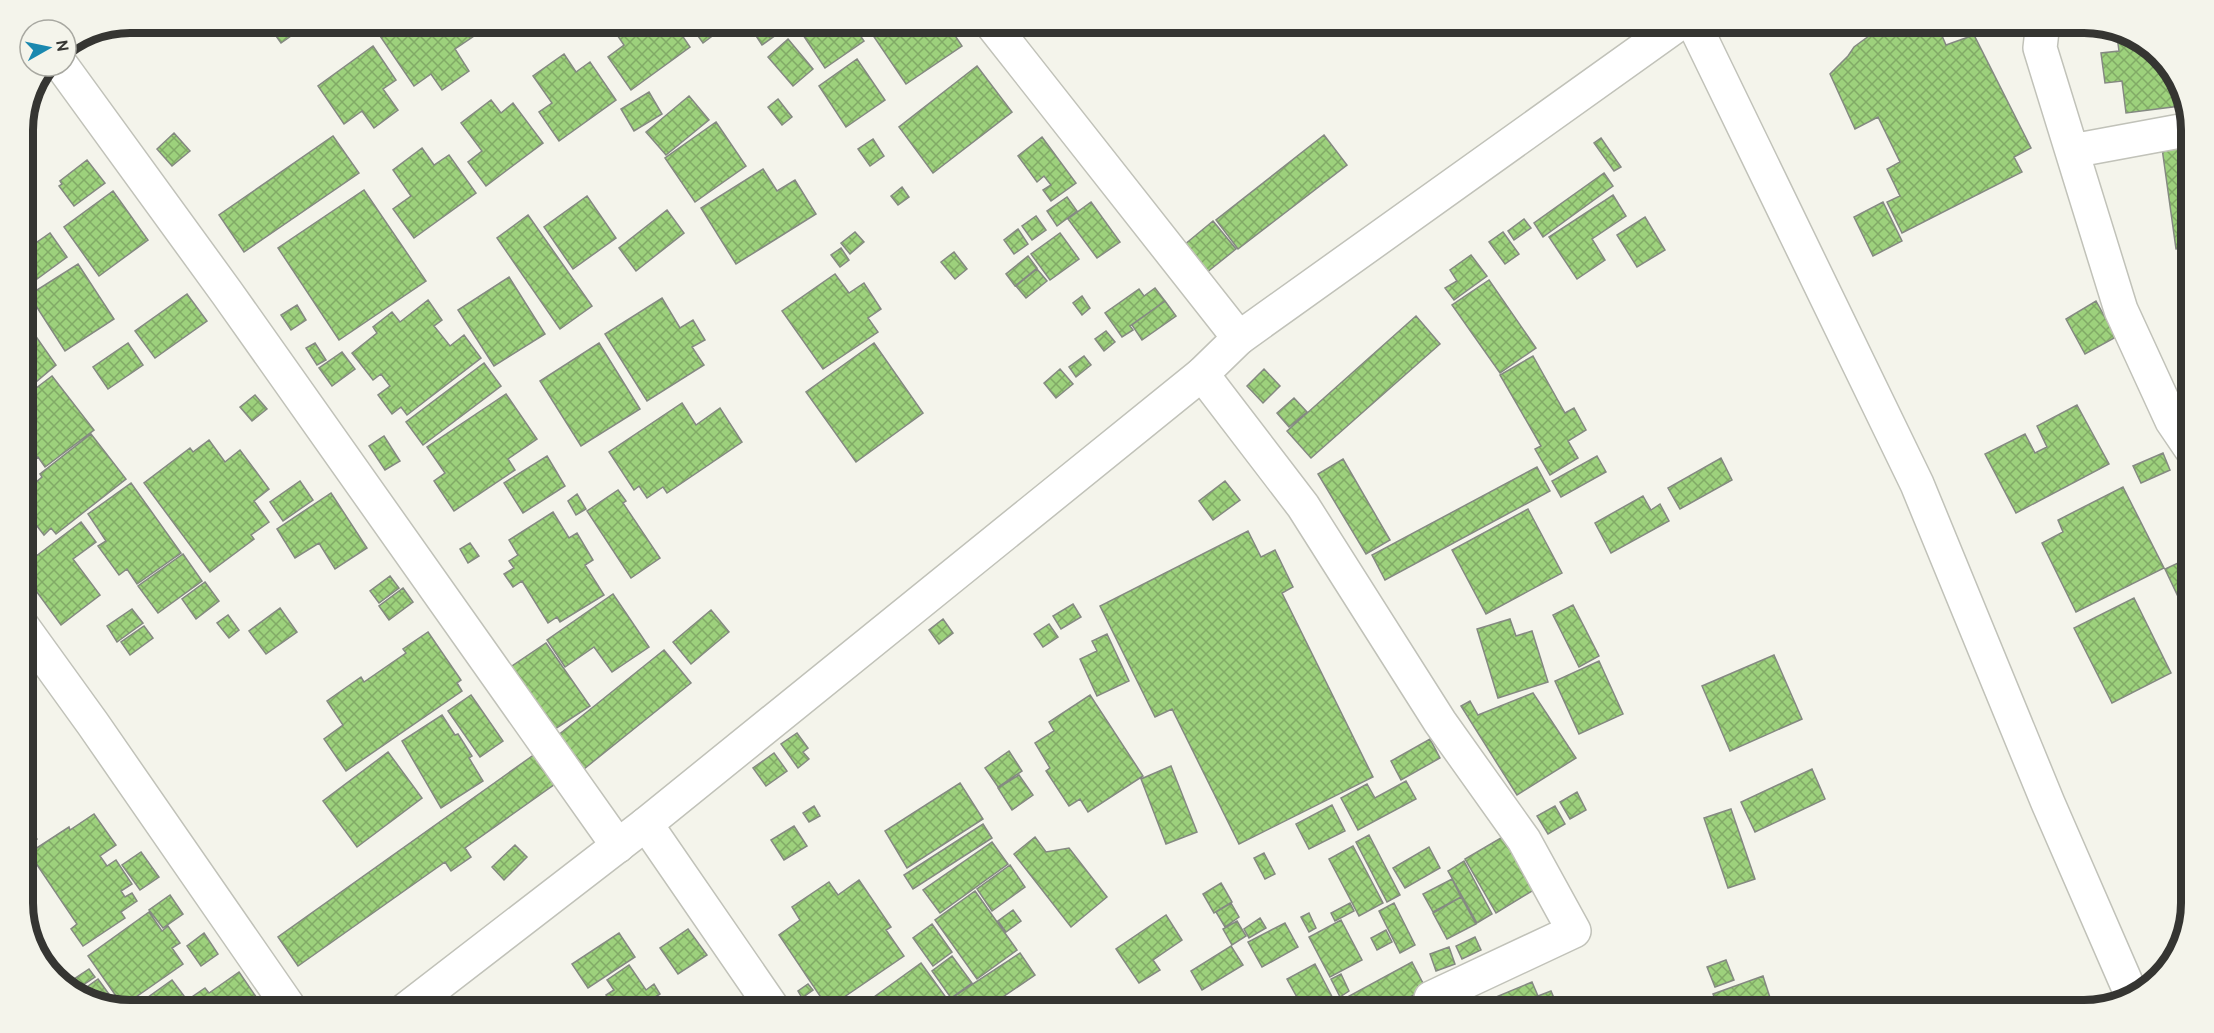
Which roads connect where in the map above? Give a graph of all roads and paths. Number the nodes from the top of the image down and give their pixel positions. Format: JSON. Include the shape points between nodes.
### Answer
{"nodes":[{"id":1,"x":999,"y":33,"type":"edge"},
{"id":2,"x":1666,"y":33,"type":"edge"},
{"id":3,"x":1698,"y":33,"type":"edge"},
{"id":4,"x":2042,"y":33,"type":"edge"},
{"id":5,"x":71,"y":78,"type":"edge"},
{"id":6,"x":2181,"y":131,"type":"edge"},
{"id":7,"x":2072,"y":151,"type":"junction"},
{"id":8,"x":1239,"y":338,"type":"junction"},
{"id":9,"x":1202,"y":374,"type":"junction"},
{"id":10,"x":2181,"y":434,"type":"edge"},
{"id":11,"x":33,"y":641,"type":"edge"},
{"id":12,"x":646,"y":824,"type":"junction"},
{"id":13,"x":618,"y":846,"type":"junction"},
{"id":14,"x":2129,"y":989,"type":"edge"},
{"id":15,"x":283,"y":1000,"type":"edge"},
{"id":16,"x":419,"y":1000,"type":"edge"},
{"id":17,"x":766,"y":1000,"type":"edge"},
{"id":18,"x":1431,"y":1000,"type":"edge"}],
"edges":[{"from":1,"to":8,"type":"street"},
{"from":2,"to":8,"type":"street"},
{"from":3,"to":14,"type":"street","via":[[1917,484]]},
{"from":4,"to":7,"type":"street","via":[[2040,48]]},
{"from":5,"to":13,"type":"street"},
{"from":6,"to":7,"type":"street"},
{"from":7,"to":10,"type":"street","via":[[2121,310]]},
{"from":8,"to":9,"type":"street"},
{"from":9,"to":12,"type":"street"},
{"from":9,"to":18,"type":"street","via":[[1303,506],[1440,722],[1524,840],[1574,931]]},
{"from":11,"to":15,"type":"street"},
{"from":12,"to":13,"type":"street"},
{"from":12,"to":17,"type":"street"},
{"from":13,"to":16,"type":"street"}]}
